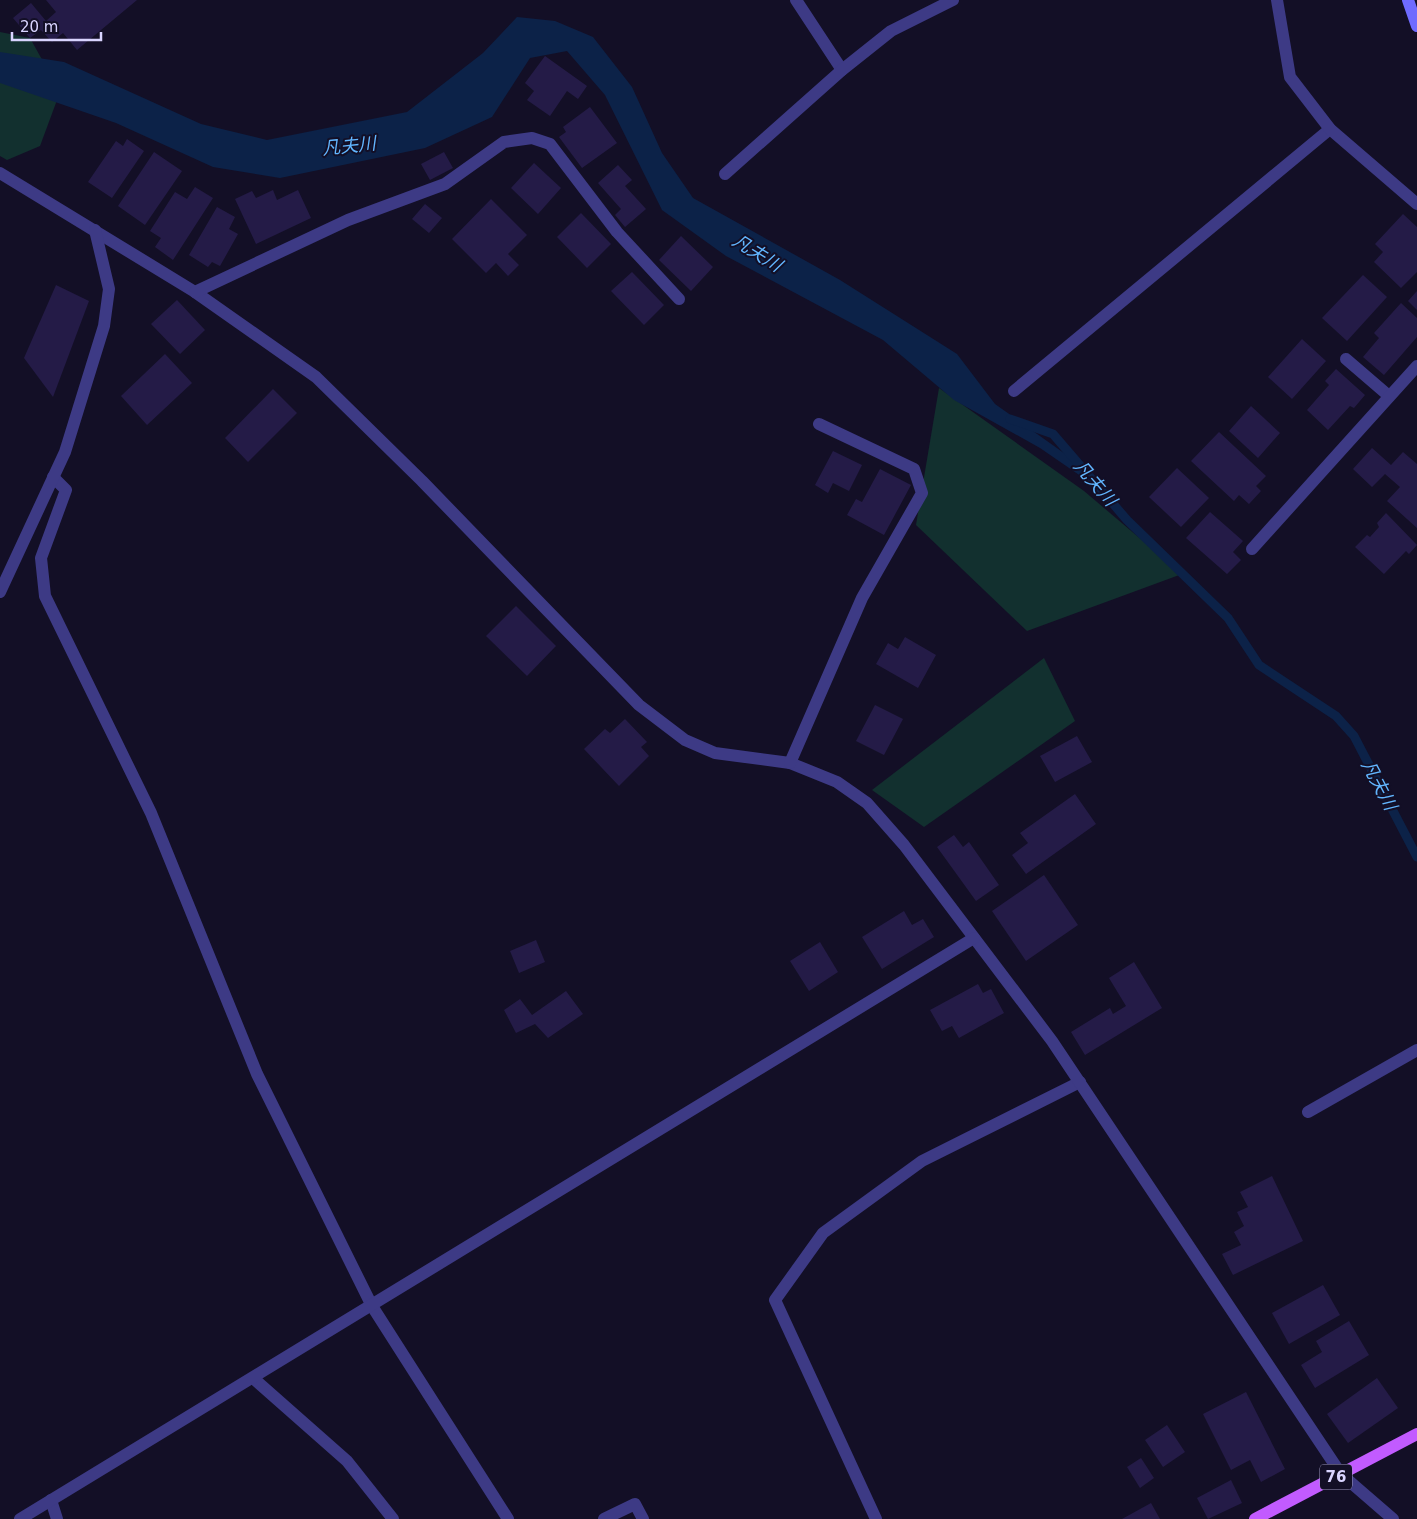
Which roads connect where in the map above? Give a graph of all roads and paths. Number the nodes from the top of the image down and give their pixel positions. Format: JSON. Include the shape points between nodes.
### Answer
{"nodes":[{"id":1,"x":796,"y":0,"type":"edge"},
{"id":2,"x":953,"y":0,"type":"edge"},
{"id":3,"x":1277,"y":0,"type":"edge"},
{"id":4,"x":1408,"y":0,"type":"edge"},
{"id":5,"x":1417,"y":26,"type":"edge"},
{"id":6,"x":842,"y":70,"type":"junction"},
{"id":7,"x":1330,"y":129,"type":"junction"},
{"id":8,"x":0,"y":173,"type":"edge"},
{"id":9,"x":725,"y":174,"type":"dead end"},
{"id":10,"x":1417,"y":204,"type":"edge"},
{"id":11,"x":95,"y":230,"type":"junction"},
{"id":12,"x":195,"y":292,"type":"junction"},
{"id":13,"x":679,"y":299,"type":"dead end"},
{"id":14,"x":1346,"y":359,"type":"dead end"},
{"id":15,"x":1417,"y":366,"type":"edge"},
{"id":16,"x":1014,"y":391,"type":"dead end"},
{"id":17,"x":1389,"y":396,"type":"junction"},
{"id":18,"x":819,"y":424,"type":"dead end"},
{"id":19,"x":54,"y":477,"type":"junction"},
{"id":20,"x":1252,"y":549,"type":"dead end"},
{"id":21,"x":0,"y":592,"type":"edge"},
{"id":22,"x":790,"y":763,"type":"junction"},
{"id":23,"x":974,"y":938,"type":"junction"},
{"id":24,"x":1417,"y":1050,"type":"edge"},
{"id":25,"x":1080,"y":1082,"type":"junction"},
{"id":26,"x":1308,"y":1112,"type":"dead end"},
{"id":27,"x":372,"y":1306,"type":"junction"},
{"id":28,"x":253,"y":1378,"type":"junction"},
{"id":29,"x":1417,"y":1434,"type":"edge"},
{"id":30,"x":1341,"y":1474,"type":"junction"},
{"id":31,"x":51,"y":1500,"type":"junction"},
{"id":32,"x":20,"y":1519,"type":"edge"},
{"id":33,"x":56,"y":1519,"type":"edge"},
{"id":34,"x":393,"y":1519,"type":"edge"},
{"id":35,"x":508,"y":1519,"type":"edge"},
{"id":36,"x":604,"y":1519,"type":"edge"},
{"id":37,"x":644,"y":1519,"type":"edge"},
{"id":38,"x":876,"y":1519,"type":"edge"},
{"id":39,"x":1256,"y":1519,"type":"edge"},
{"id":40,"x":1393,"y":1519,"type":"edge"}],
"edges":[{"from":1,"to":6,"type":"street"},
{"from":2,"to":6,"type":"street","via":[[891,31]]},
{"from":3,"to":7,"type":"street","via":[[1290,77]]},
{"from":4,"to":5,"type":"street"},
{"from":6,"to":9,"type":"street"},
{"from":7,"to":10,"type":"street"},
{"from":7,"to":16,"type":"street"},
{"from":8,"to":11,"type":"street"},
{"from":11,"to":12,"type":"street"},
{"from":11,"to":19,"type":"street","via":[[109,289],[104,326],[65,452]]},
{"from":12,"to":13,"type":"street","via":[[348,220],[445,184],[504,142],[532,138],[550,144],[617,232]]},
{"from":12,"to":22,"type":"street","via":[[316,377],[422,481],[639,705],[685,740],[715,753]]},
{"from":14,"to":17,"type":"street"},
{"from":15,"to":17,"type":"street"},
{"from":17,"to":20,"type":"street"},
{"from":18,"to":22,"type":"street","via":[[914,469],[922,493],[862,598]]},
{"from":19,"to":21,"type":"street"},
{"from":19,"to":27,"type":"street","via":[[66,490],[40,558],[45,596],[151,813],[257,1074]]},
{"from":22,"to":23,"type":"street","via":[[837,782],[867,803],[904,845]]},
{"from":23,"to":25,"type":"street"},
{"from":23,"to":27,"type":"street"},
{"from":24,"to":26,"type":"street"},
{"from":25,"to":30,"type":"street"},
{"from":25,"to":38,"type":"street","via":[[922,1161],[824,1232],[775,1300]]},
{"from":27,"to":28,"type":"street"},
{"from":27,"to":35,"type":"street"},
{"from":28,"to":31,"type":"street"},
{"from":28,"to":34,"type":"street","via":[[347,1461]]},
{"from":29,"to":30,"type":"main road","number":"76"},
{"from":30,"to":39,"type":"main road","number":"76"},
{"from":30,"to":40,"type":"street"},
{"from":31,"to":32,"type":"street"},
{"from":31,"to":33,"type":"street"},
{"from":36,"to":37,"type":"street","via":[[635,1504]]}]}
